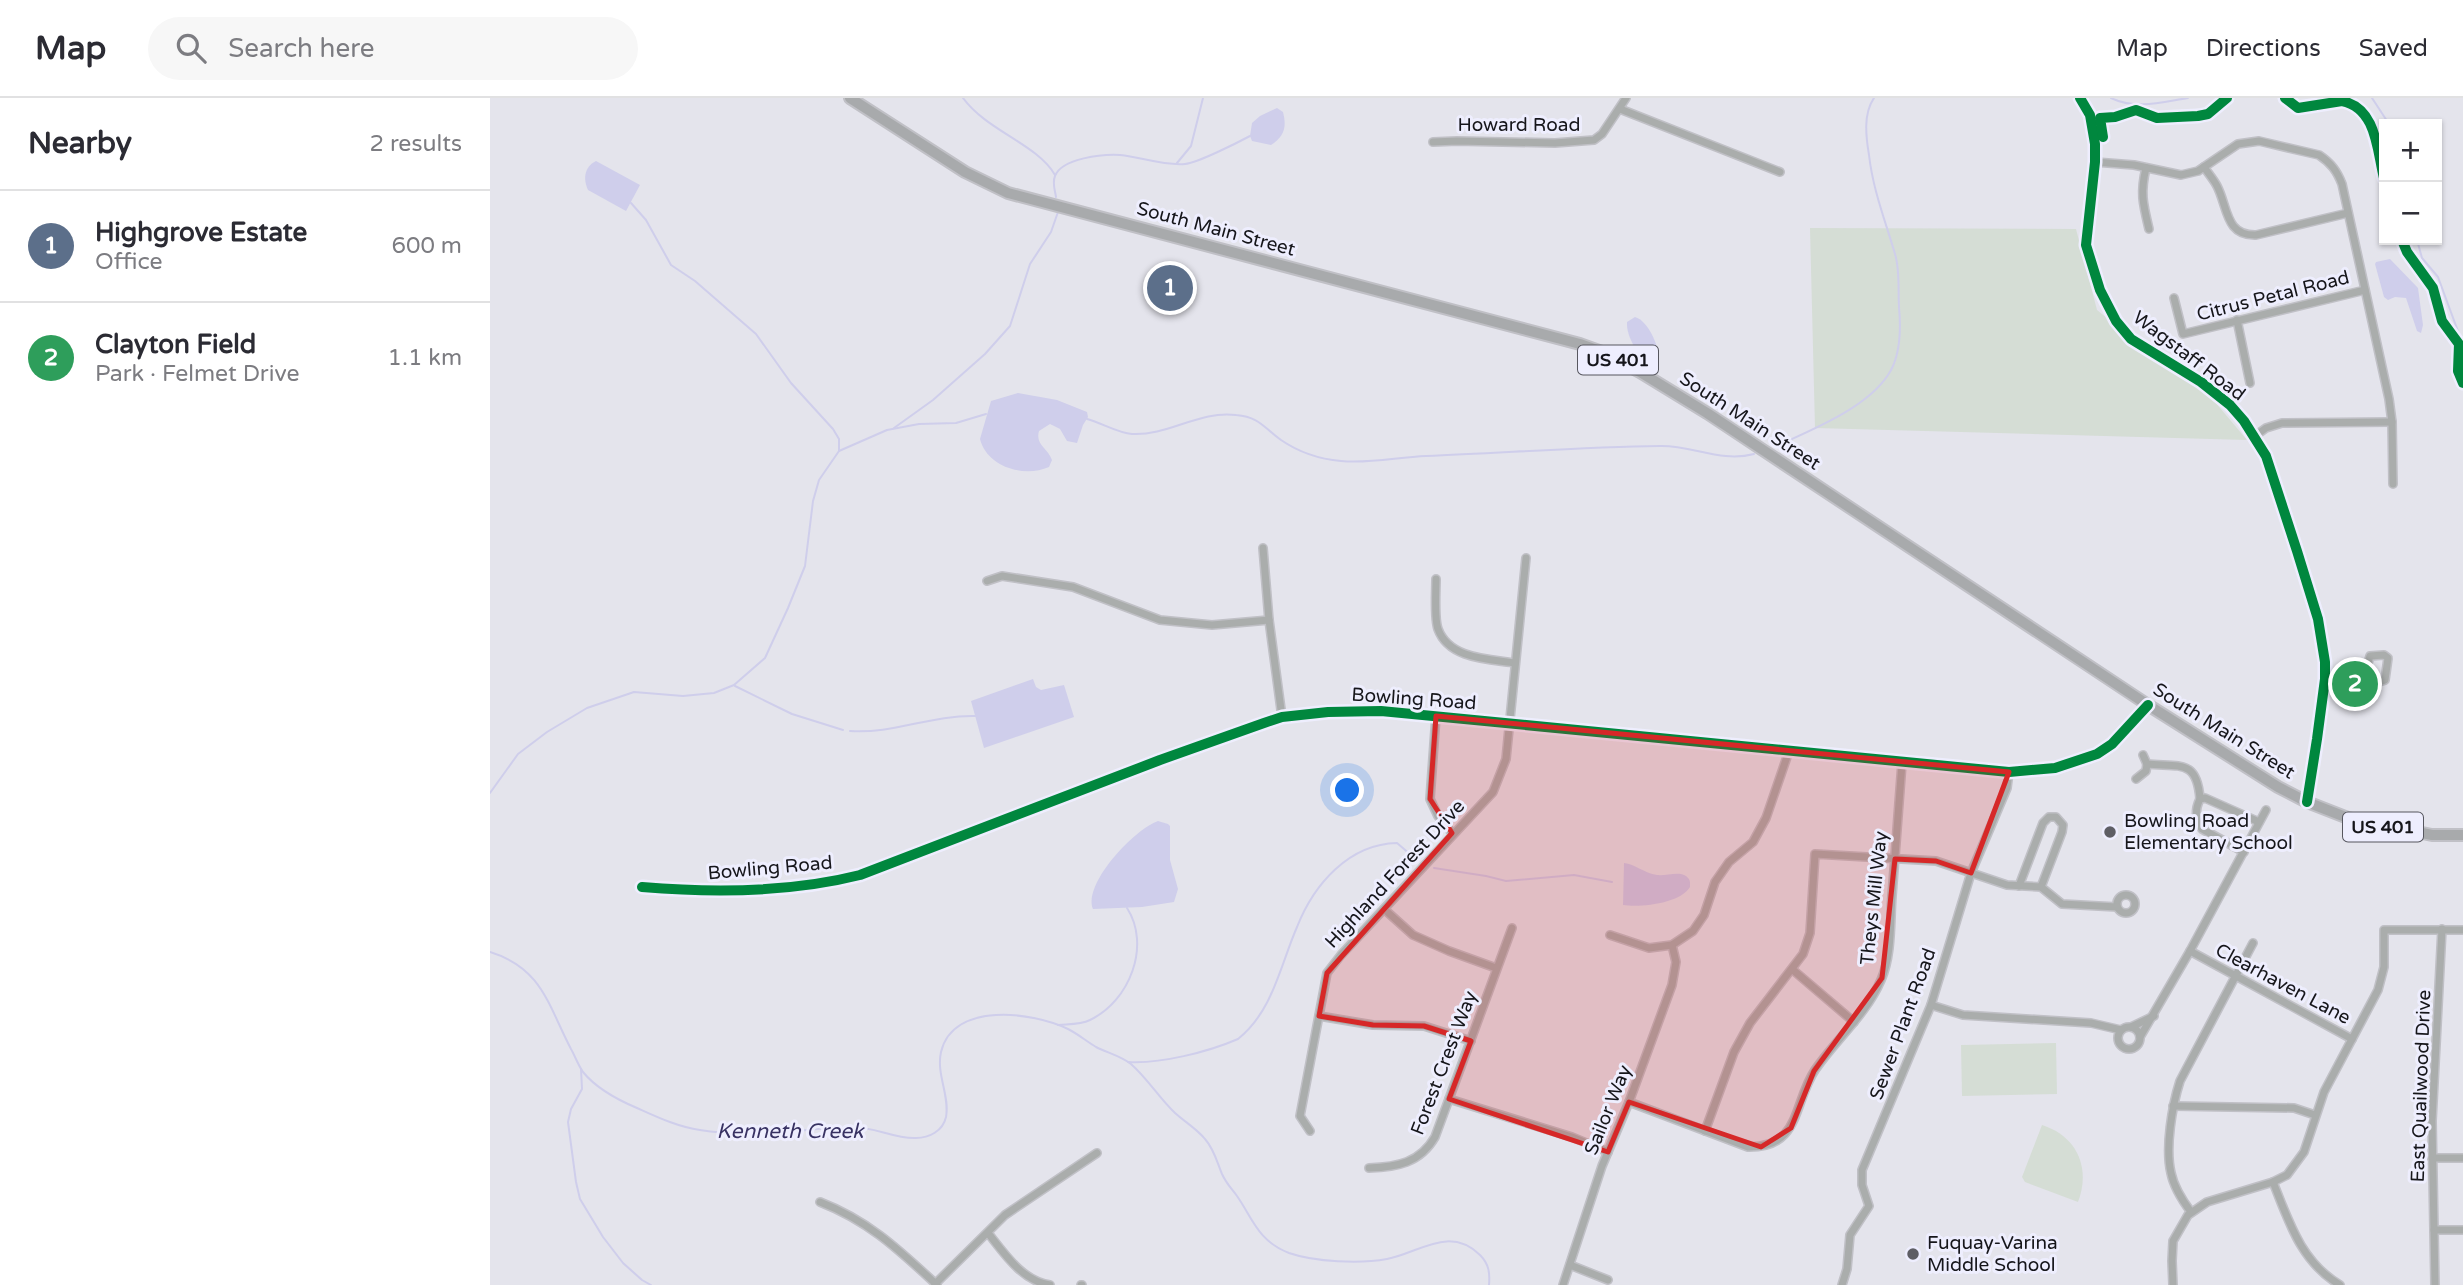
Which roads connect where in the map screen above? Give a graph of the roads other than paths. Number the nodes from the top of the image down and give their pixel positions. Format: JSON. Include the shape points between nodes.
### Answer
{"nodes":[{"id":1,"x":850,"y":98,"type":"edge"},
{"id":2,"x":1626,"y":98,"type":"edge"},
{"id":3,"x":2080,"y":98,"type":"edge"},
{"id":4,"x":1620,"y":109,"type":"junction"},
{"id":5,"x":1433,"y":142,"type":"dead end"},
{"id":6,"x":2095,"y":162,"type":"junction"},
{"id":7,"x":2204,"y":167,"type":"junction"},
{"id":8,"x":2146,"y":168,"type":"junction"},
{"id":9,"x":1780,"y":172,"type":"dead end"},
{"id":10,"x":2348,"y":213,"type":"junction"},
{"id":11,"x":2149,"y":229,"type":"dead end"},
{"id":12,"x":2365,"y":290,"type":"junction"},
{"id":13,"x":2174,"y":298,"type":"dead end"},
{"id":14,"x":2237,"y":320,"type":"junction"},
{"id":15,"x":2250,"y":383,"type":"dead end"},
{"id":16,"x":2392,"y":422,"type":"junction"},
{"id":17,"x":2255,"y":436,"type":"junction"},
{"id":18,"x":2393,"y":484,"type":"dead end"},
{"id":19,"x":1263,"y":548,"type":"dead end"},
{"id":20,"x":1526,"y":558,"type":"dead end"},
{"id":21,"x":1436,"y":579,"type":"dead end"},
{"id":22,"x":988,"y":581,"type":"dead end"},
{"id":23,"x":1269,"y":620,"type":"junction"},
{"id":24,"x":1515,"y":663,"type":"junction"},
{"id":25,"x":2365,"y":674,"type":"dead end"},
{"id":26,"x":2325,"y":679,"type":"junction"},
{"id":27,"x":2148,"y":705,"type":"junction"},
{"id":28,"x":1436,"y":716,"type":"junction"},
{"id":29,"x":1282,"y":717,"type":"junction"},
{"id":30,"x":1509,"y":724,"type":"junction"},
{"id":31,"x":1789,"y":751,"type":"junction"},
{"id":32,"x":2143,"y":755,"type":"dead end"},
{"id":33,"x":1902,"y":763,"type":"junction"},
{"id":34,"x":2147,"y":764,"type":"junction"},
{"id":35,"x":2009,"y":772,"type":"junction"},
{"id":36,"x":2136,"y":779,"type":"dead end"},
{"id":37,"x":2200,"y":799,"type":"junction"},
{"id":38,"x":2307,"y":802,"type":"junction"},
{"id":39,"x":2266,"y":810,"type":"dead end"},
{"id":40,"x":2259,"y":822,"type":"junction"},
{"id":41,"x":1452,"y":833,"type":"junction"},
{"id":42,"x":2463,"y":835,"type":"edge"},
{"id":43,"x":2244,"y":852,"type":"junction"},
{"id":44,"x":1895,"y":859,"type":"junction"},
{"id":45,"x":1971,"y":873,"type":"junction"},
{"id":46,"x":2020,"y":886,"type":"junction"},
{"id":47,"x":642,"y":887,"type":"dead end"},
{"id":48,"x":2042,"y":887,"type":"junction"},
{"id":49,"x":2117,"y":907,"type":"dead end"},
{"id":50,"x":1384,"y":909,"type":"junction"},
{"id":51,"x":1512,"y":928,"type":"dead end"},
{"id":52,"x":2442,"y":929,"type":"junction"},
{"id":53,"x":2463,"y":930,"type":"edge"},
{"id":54,"x":1610,"y":935,"type":"dead end"},
{"id":55,"x":2253,"y":943,"type":"dead end"},
{"id":56,"x":1672,"y":945,"type":"junction"},
{"id":57,"x":2190,"y":951,"type":"junction"},
{"id":58,"x":1496,"y":968,"type":"junction"},
{"id":59,"x":1793,"y":970,"type":"junction"},
{"id":60,"x":2235,"y":975,"type":"junction"},
{"id":61,"x":1931,"y":1005,"type":"junction"},
{"id":62,"x":2154,"y":1015,"type":"junction"},
{"id":63,"x":1318,"y":1016,"type":"junction"},
{"id":64,"x":1854,"y":1022,"type":"junction"},
{"id":65,"x":2098,"y":1025,"type":"junction"},
{"id":66,"x":2131,"y":1027,"type":"junction"},
{"id":67,"x":2121,"y":1030,"type":"junction"},
{"id":68,"x":2140,"y":1037,"type":"junction"},
{"id":69,"x":2352,"y":1039,"type":"junction"},
{"id":70,"x":2118,"y":1040,"type":"junction"},
{"id":71,"x":1471,"y":1041,"type":"junction"},
{"id":72,"x":1449,"y":1099,"type":"junction"},
{"id":73,"x":1629,"y":1102,"type":"junction"},
{"id":74,"x":2173,"y":1106,"type":"junction"},
{"id":75,"x":2315,"y":1115,"type":"junction"},
{"id":76,"x":1310,"y":1131,"type":"dead end"},
{"id":77,"x":1705,"y":1131,"type":"junction"},
{"id":78,"x":1608,"y":1152,"type":"junction"},
{"id":79,"x":1097,"y":1153,"type":"dead end"},
{"id":80,"x":2432,"y":1158,"type":"junction"},
{"id":81,"x":2463,"y":1158,"type":"edge"},
{"id":82,"x":1369,"y":1168,"type":"dead end"},
{"id":83,"x":2273,"y":1182,"type":"junction"},
{"id":84,"x":820,"y":1202,"type":"dead end"},
{"id":85,"x":2191,"y":1212,"type":"junction"},
{"id":86,"x":2434,"y":1230,"type":"junction"},
{"id":87,"x":2463,"y":1230,"type":"edge"},
{"id":88,"x":988,"y":1233,"type":"junction"},
{"id":89,"x":1570,"y":1265,"type":"junction"},
{"id":90,"x":1608,"y":1280,"type":"dead end"},
{"id":91,"x":936,"y":1284,"type":"edge"},
{"id":92,"x":1050,"y":1285,"type":"edge"},
{"id":93,"x":1563,"y":1285,"type":"edge"},
{"id":94,"x":1842,"y":1285,"type":"edge"},
{"id":95,"x":2173,"y":1285,"type":"edge"},
{"id":96,"x":2340,"y":1285,"type":"edge"},
{"id":97,"x":2435,"y":1285,"type":"edge"}],
"edges":[{"from":1,"to":27,"type":"highway","name":"South Main Street","number":"US 401","via":[[965,172],[1008,193],[1605,353],[1707,413]]},
{"from":2,"to":4,"type":"street","name":"Howard Road"},
{"from":3,"to":6,"type":"street","name":"Wagstaff Road","via":[[2090,115]]},
{"from":4,"to":5,"type":"street","name":"Howard Road","via":[[1602,134],[1581,143]]},
{"from":4,"to":9,"type":"street"},
{"from":6,"to":8,"type":"street"},
{"from":6,"to":17,"type":"street","name":"Wagstaff Road","via":[[2086,245],[2100,290],[2116,321],[2140,345],[2216,393]]},
{"from":7,"to":8,"type":"street","via":[[2181,175]]},
{"from":7,"to":10,"type":"street","via":[[2217,186],[2227,218],[2243,234],[2256,235]]},
{"from":7,"to":10,"type":"street","via":[[2238,144],[2259,141],[2319,155],[2337,173]]},
{"from":8,"to":11,"type":"street","via":[[2141,197]]},
{"from":10,"to":12,"type":"street"},
{"from":12,"to":14,"type":"street","name":"Citrus Petal Road"},
{"from":12,"to":16,"type":"street"},
{"from":13,"to":14,"type":"street","name":"Citrus Petal Road","via":[[2183,334]]},
{"from":14,"to":15,"type":"street"},
{"from":16,"to":17,"type":"street","via":[[2282,423]]},
{"from":16,"to":18,"type":"street"},
{"from":17,"to":26,"type":"street","name":"Wagstaff Road","via":[[2273,476],[2318,619]]},
{"from":19,"to":23,"type":"street"},
{"from":20,"to":24,"type":"street","name":"Highland Forest Drive"},
{"from":21,"to":24,"type":"street","via":[[1437,628],[1451,647],[1473,657]]},
{"from":22,"to":23,"type":"street","via":[[1002,576],[1073,587],[1160,620],[1212,625]]},
{"from":23,"to":29,"type":"street"},
{"from":24,"to":30,"type":"street","name":"Highland Forest Drive"},
{"from":25,"to":26,"type":"street"},
{"from":26,"to":38,"type":"street","name":"Wagstaff Road"},
{"from":27,"to":35,"type":"street","name":"Bowling Road","via":[[2097,754],[2055,768]]},
{"from":27,"to":38,"type":"highway","name":"South Main Street","number":"US 401"},
{"from":28,"to":29,"type":"street","name":"Bowling Road","via":[[1381,711]]},
{"from":28,"to":30,"type":"street","name":"Bowling Road"},
{"from":28,"to":41,"type":"street","via":[[1430,799]]},
{"from":29,"to":47,"type":"street","name":"Bowling Road","via":[[860,875],[820,885],[760,889]]},
{"from":30,"to":31,"type":"street","name":"Bowling Road"},
{"from":30,"to":41,"type":"street","name":"Highland Forest Drive","via":[[1506,758],[1497,785]]},
{"from":31,"to":33,"type":"street","name":"Bowling Road"},
{"from":31,"to":56,"type":"street","via":[[1753,842],[1729,862],[1715,882],[1704,915],[1693,930]]},
{"from":32,"to":34,"type":"street"},
{"from":33,"to":35,"type":"street","name":"Bowling Road"},
{"from":33,"to":44,"type":"street","name":"Theys Mill Way"},
{"from":34,"to":36,"type":"street"},
{"from":34,"to":37,"type":"street","via":[[2193,771]]},
{"from":35,"to":45,"type":"street","name":"Sewer Plant Road","via":[[2004,796]]},
{"from":37,"to":40,"type":"street"},
{"from":37,"to":43,"type":"street","via":[[2197,823]]},
{"from":38,"to":42,"type":"highway","name":"South Main Street","number":"US 401","via":[[2384,827]]},
{"from":39,"to":40,"type":"street"},
{"from":40,"to":43,"type":"street"},
{"from":41,"to":50,"type":"street","name":"Highland Forest Drive"},
{"from":43,"to":57,"type":"street"},
{"from":44,"to":45,"type":"street","via":[[1936,861]]},
{"from":44,"to":59,"type":"street","via":[[1815,854],[1810,933]]},
{"from":44,"to":64,"type":"street","name":"Theys Mill Way","via":[[1889,948],[1882,978]]},
{"from":45,"to":46,"type":"street"},
{"from":45,"to":61,"type":"street","name":"Sewer Plant Road"},
{"from":46,"to":48,"type":"street"},
{"from":46,"to":48,"type":"street","via":[[2043,823],[2056,817],[2063,825],[2062,832]]},
{"from":48,"to":49,"type":"street","via":[[2062,904]]},
{"from":50,"to":58,"type":"street","via":[[1413,935]]},
{"from":50,"to":63,"type":"street","name":"Highland Forest Drive","via":[[1327,973]]},
{"from":51,"to":58,"type":"street","name":"Forest Crest Way"},
{"from":52,"to":53,"type":"street"},
{"from":52,"to":69,"type":"street","via":[[2384,930],[2383,977]]},
{"from":52,"to":80,"type":"street","name":"East Quailwood Drive"},
{"from":54,"to":56,"type":"street","via":[[1649,948]]},
{"from":55,"to":60,"type":"street"},
{"from":56,"to":73,"type":"street","name":"Sailor Way","via":[[1676,962],[1672,985]]},
{"from":57,"to":60,"type":"street","name":"Clearhaven Lane"},
{"from":57,"to":62,"type":"street","name":"Clearhaven Lane"},
{"from":58,"to":71,"type":"street","name":"Forest Crest Way"},
{"from":59,"to":64,"type":"street"},
{"from":59,"to":77,"type":"street","via":[[1750,1023],[1734,1052]]},
{"from":60,"to":69,"type":"street","name":"Clearhaven Lane"},
{"from":60,"to":74,"type":"street","via":[[2180,1082]]},
{"from":61,"to":65,"type":"street","via":[[1963,1015]]},
{"from":61,"to":94,"type":"street","name":"Sewer Plant Road","via":[[1862,1170],[1869,1206],[1850,1235]]},
{"from":62,"to":66,"type":"street"},
{"from":62,"to":68,"type":"street","name":"Clearhaven Lane"},
{"from":63,"to":71,"type":"street","via":[[1373,1025],[1424,1026]]},
{"from":63,"to":76,"type":"street","name":"Highland Forest Drive","via":[[1300,1116]]},
{"from":64,"to":77,"type":"street","name":"Theys Mill Way","via":[[1814,1071],[1791,1128],[1776,1142],[1748,1147]]},
{"from":65,"to":67,"type":"street"},
{"from":65,"to":70,"type":"street"},
{"from":66,"to":67,"type":"street"},
{"from":66,"to":68,"type":"street"},
{"from":67,"to":70,"type":"street"},
{"from":68,"to":70,"type":"street","via":[[2132,1049]]},
{"from":69,"to":75,"type":"street"},
{"from":71,"to":72,"type":"street","name":"Forest Crest Way"},
{"from":72,"to":78,"type":"street"},
{"from":72,"to":82,"type":"street","name":"Forest Crest Way","via":[[1429,1147],[1407,1163]]},
{"from":73,"to":77,"type":"street","name":"Theys Mill Way"},
{"from":73,"to":78,"type":"street","name":"Sailor Way"},
{"from":74,"to":75,"type":"street","via":[[2294,1108]]},
{"from":74,"to":85,"type":"street","via":[[2170,1172]]},
{"from":75,"to":83,"type":"street","via":[[2304,1152],[2287,1175]]},
{"from":78,"to":89,"type":"street","name":"Sailor Way"},
{"from":79,"to":88,"type":"street","via":[[1005,1215]]},
{"from":80,"to":81,"type":"street"},
{"from":80,"to":86,"type":"street","name":"East Quailwood Drive"},
{"from":83,"to":85,"type":"street","via":[[2207,1202]]},
{"from":83,"to":96,"type":"street","via":[[2302,1250]]},
{"from":84,"to":91,"type":"street","via":[[881,1234]]},
{"from":85,"to":95,"type":"street","via":[[2174,1241]]},
{"from":86,"to":87,"type":"street"},
{"from":86,"to":97,"type":"street","name":"East Quailwood Drive"},
{"from":88,"to":91,"type":"street"},
{"from":88,"to":92,"type":"street","via":[[1021,1271]]},
{"from":89,"to":90,"type":"street"},
{"from":89,"to":93,"type":"street","name":"Sailor Way"}]}
